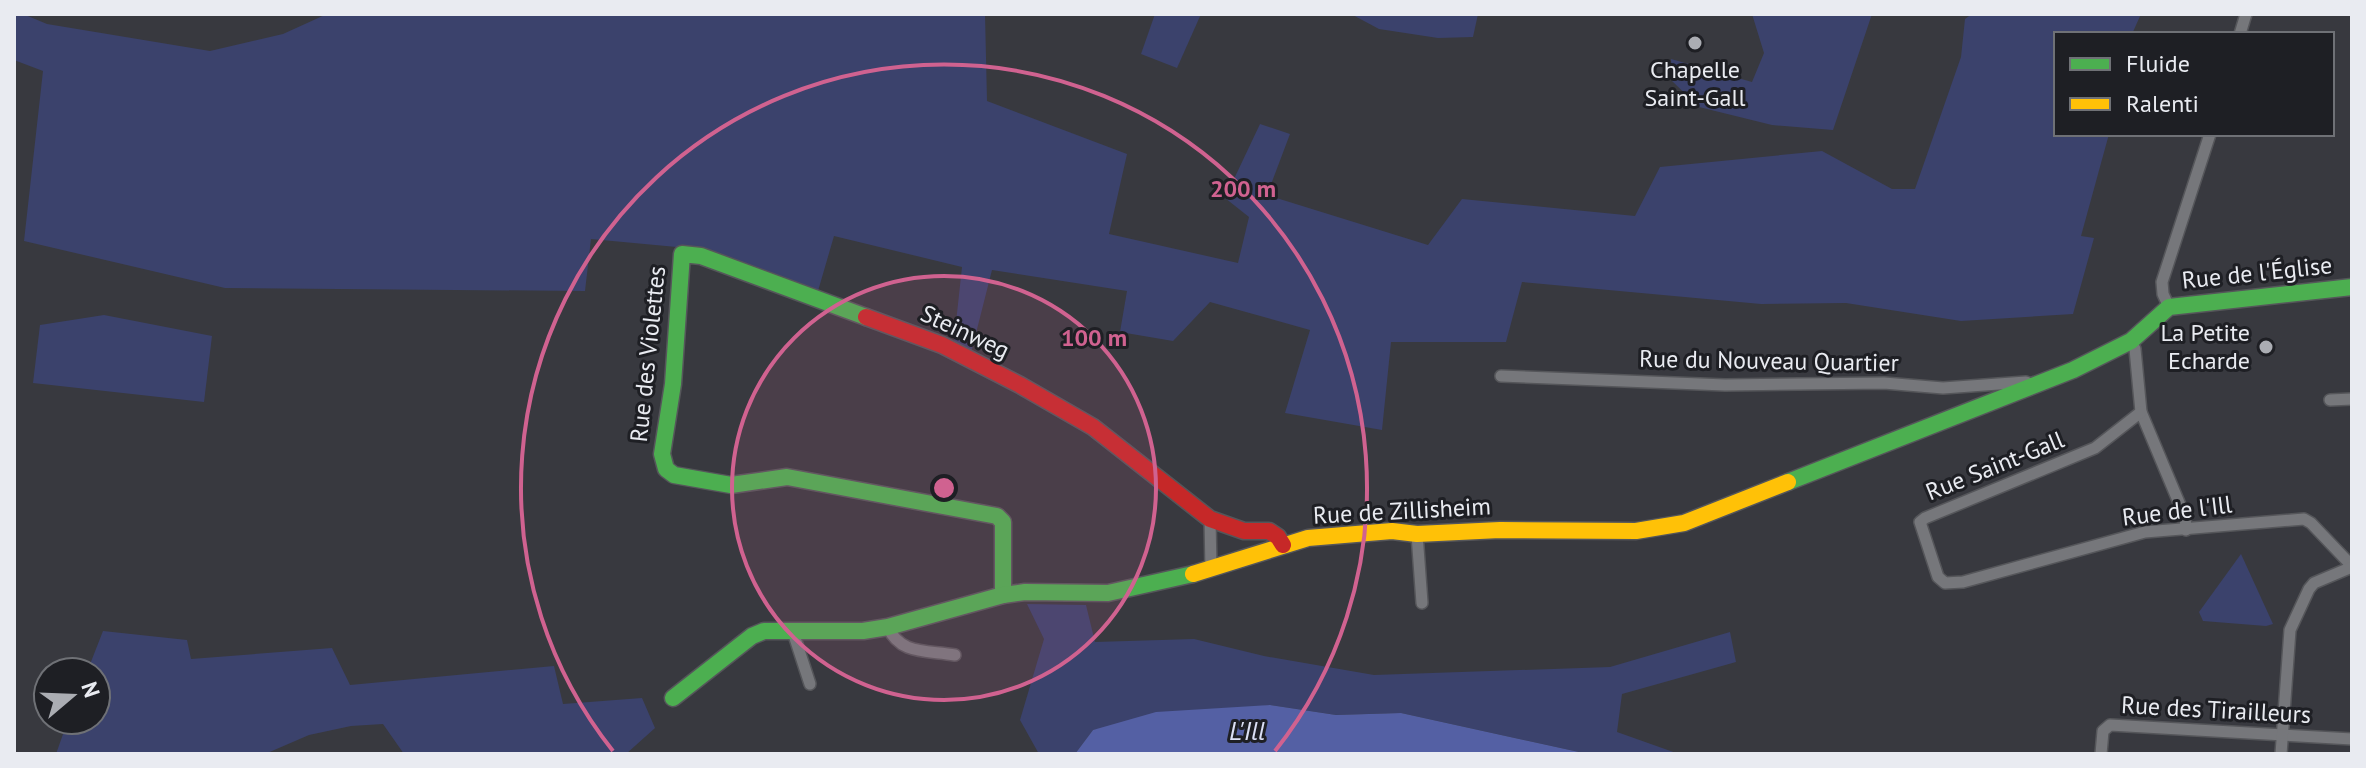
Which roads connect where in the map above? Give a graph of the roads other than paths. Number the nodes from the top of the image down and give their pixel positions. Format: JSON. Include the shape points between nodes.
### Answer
{"nodes":[{"id":1,"x":2209,"y":136,"type":"edge"},
{"id":2,"x":682,"y":254,"type":"joint"},
{"id":3,"x":2352,"y":287,"type":"edge"},
{"id":4,"x":2169,"y":307,"type":"junction"},
{"id":5,"x":2131,"y":341,"type":"junction"},
{"id":6,"x":1501,"y":376,"type":"dead end"},
{"id":7,"x":2034,"y":386,"type":"junction"},
{"id":8,"x":2352,"y":399,"type":"edge"},
{"id":9,"x":2330,"y":400,"type":"dead end"},
{"id":10,"x":2141,"y":412,"type":"junction"},
{"id":11,"x":1210,"y":519,"type":"junction"},
{"id":12,"x":2186,"y":530,"type":"junction"},
{"id":13,"x":1417,"y":534,"type":"junction"},
{"id":14,"x":1283,"y":545,"type":"junction"},
{"id":15,"x":2352,"y":566,"type":"edge"},
{"id":16,"x":1211,"y":570,"type":"junction"},
{"id":17,"x":1945,"y":583,"type":"joint"},
{"id":18,"x":1003,"y":595,"type":"junction"},
{"id":19,"x":1422,"y":603,"type":"dead end"},
{"id":20,"x":888,"y":627,"type":"junction"},
{"id":21,"x":793,"y":632,"type":"junction"},
{"id":22,"x":955,"y":655,"type":"dead end"},
{"id":23,"x":810,"y":684,"type":"dead end"},
{"id":24,"x":673,"y":698,"type":"dead end"},
{"id":25,"x":2282,"y":736,"type":"junction"},
{"id":26,"x":2352,"y":739,"type":"edge"},
{"id":27,"x":2101,"y":754,"type":"edge"},
{"id":28,"x":2281,"y":754,"type":"edge"}],
"edges":[{"from":1,"to":4,"type":"street","via":[[2162,282]]},
{"from":2,"to":11,"type":"street","name":"Steinweg","via":[[701,256],[942,345],[1093,427]]},
{"from":2,"to":18,"type":"street","name":"Rue des Violettes","via":[[662,454],[666,469],[731,485],[787,477],[997,516],[1003,522]]},
{"from":3,"to":4,"type":"street","name":"Rue de l'Église"},
{"from":4,"to":5,"type":"street","name":"Rue de l'Église"},
{"from":5,"to":7,"type":"street","name":"Rue de Zillisheim"},
{"from":5,"to":10,"type":"street"},
{"from":6,"to":7,"type":"street","name":"Rue du Nouveau Quartier","via":[[1725,385]]},
{"from":7,"to":13,"type":"street","name":"Rue de Zillisheim","via":[[1684,523],[1636,531]]},
{"from":8,"to":9,"type":"street"},
{"from":10,"to":12,"type":"street"},
{"from":10,"to":17,"type":"street","name":"Rue Saint-Gall","via":[[2095,448],[1920,522],[1938,577]]},
{"from":11,"to":14,"type":"street","name":"Steinweg","via":[[1244,531],[1269,531]]},
{"from":11,"to":16,"type":"street"},
{"from":12,"to":15,"type":"street","name":"Rue de l'Ill","via":[[2304,519]]},
{"from":12,"to":17,"type":"street","name":"Rue de l'Ill","via":[[2145,532]]},
{"from":13,"to":14,"type":"street","name":"Rue de Zillisheim","via":[[1392,531]]},
{"from":13,"to":19,"type":"street"},
{"from":14,"to":16,"type":"street","name":"Rue de Zillisheim"},
{"from":15,"to":25,"type":"street","via":[[2314,583],[2290,630]]},
{"from":16,"to":18,"type":"street","name":"Rue de Zillisheim","via":[[1108,593]]},
{"from":18,"to":20,"type":"street","name":"Rue de Zillisheim"},
{"from":20,"to":21,"type":"street","name":"Rue de Zillisheim"},
{"from":20,"to":22,"type":"street","via":[[901,646]]},
{"from":21,"to":23,"type":"street"},
{"from":21,"to":24,"type":"street","name":"Rue de Zillisheim","via":[[752,636]]},
{"from":25,"to":26,"type":"street","name":"Rue des Tirailleurs"},
{"from":25,"to":27,"type":"street","name":"Rue des Tirailleurs","via":[[2110,725],[2103,731]]},
{"from":25,"to":28,"type":"street"}]}
